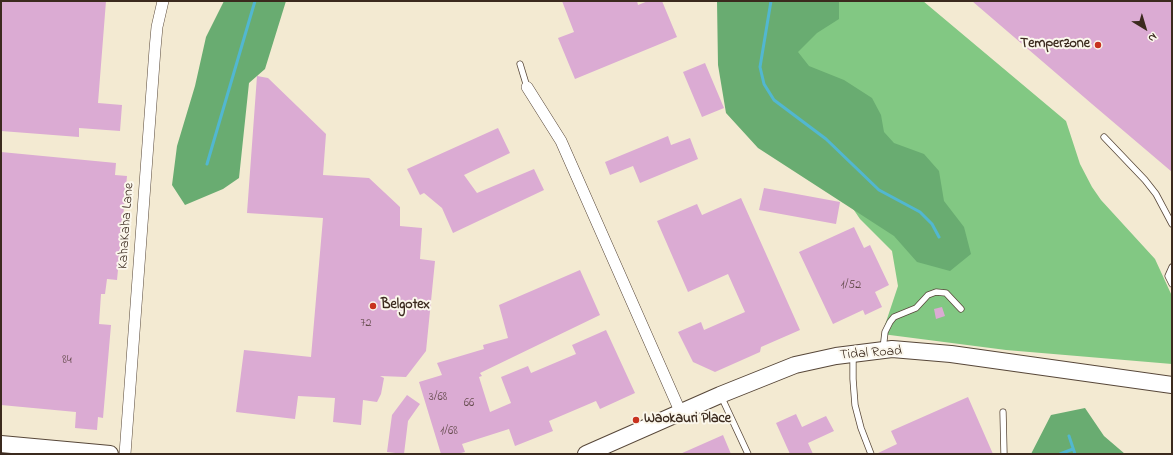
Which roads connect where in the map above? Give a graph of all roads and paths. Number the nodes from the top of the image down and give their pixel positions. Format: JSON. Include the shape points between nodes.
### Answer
{"nodes":[{"id":1,"x":164,"y":1,"type":"edge"},
{"id":2,"x":520,"y":64,"type":"dead end"},
{"id":3,"x":527,"y":87,"type":"joint"},
{"id":4,"x":1104,"y":137,"type":"dead end"},
{"id":5,"x":1172,"y":224,"type":"edge"},
{"id":6,"x":1172,"y":268,"type":"edge"},
{"id":7,"x":1172,"y":284,"type":"edge"},
{"id":8,"x":961,"y":309,"type":"dead end"},
{"id":9,"x":883,"y":350,"type":"junction"},
{"id":10,"x":853,"y":354,"type":"junction"},
{"id":11,"x":1172,"y":385,"type":"edge"},
{"id":12,"x":720,"y":395,"type":"junction"},
{"id":13,"x":680,"y":411,"type":"junction"},
{"id":14,"x":1003,"y":412,"type":"dead end"},
{"id":15,"x":1,"y":444,"type":"edge"},
{"id":16,"x":110,"y":454,"type":"edge"},
{"id":17,"x":125,"y":454,"type":"edge"},
{"id":18,"x":586,"y":454,"type":"edge"},
{"id":19,"x":748,"y":454,"type":"edge"},
{"id":20,"x":871,"y":454,"type":"edge"},
{"id":21,"x":1004,"y":454,"type":"edge"}],
"edges":[{"from":1,"to":17,"type":"street","name":"KahaKaha Lane","via":[[157,27],[155,49]]},
{"from":2,"to":3,"type":"lane"},
{"from":3,"to":13,"type":"street","via":[[561,141]]},
{"from":4,"to":5,"type":"lane","via":[[1146,180]]},
{"from":6,"to":7,"type":"lane","via":[[1168,276]]},
{"from":8,"to":9,"type":"lane","via":[[946,293],[928,294],[916,308],[894,317],[885,332]]},
{"from":9,"to":10,"type":"main road","name":"Tidal Road"},
{"from":9,"to":11,"type":"main road","name":"Tidal Road","via":[[951,354]]},
{"from":10,"to":12,"type":"main road","name":"Tidal Road","via":[[795,366]]},
{"from":10,"to":20,"type":"lane","via":[[855,405]]},
{"from":12,"to":13,"type":"main road","name":"Tidal Road"},
{"from":12,"to":19,"type":"lane"},
{"from":13,"to":18,"type":"main road","name":"Tidal Road"},
{"from":14,"to":21,"type":"lane"},
{"from":15,"to":16,"type":"main road"}]}
